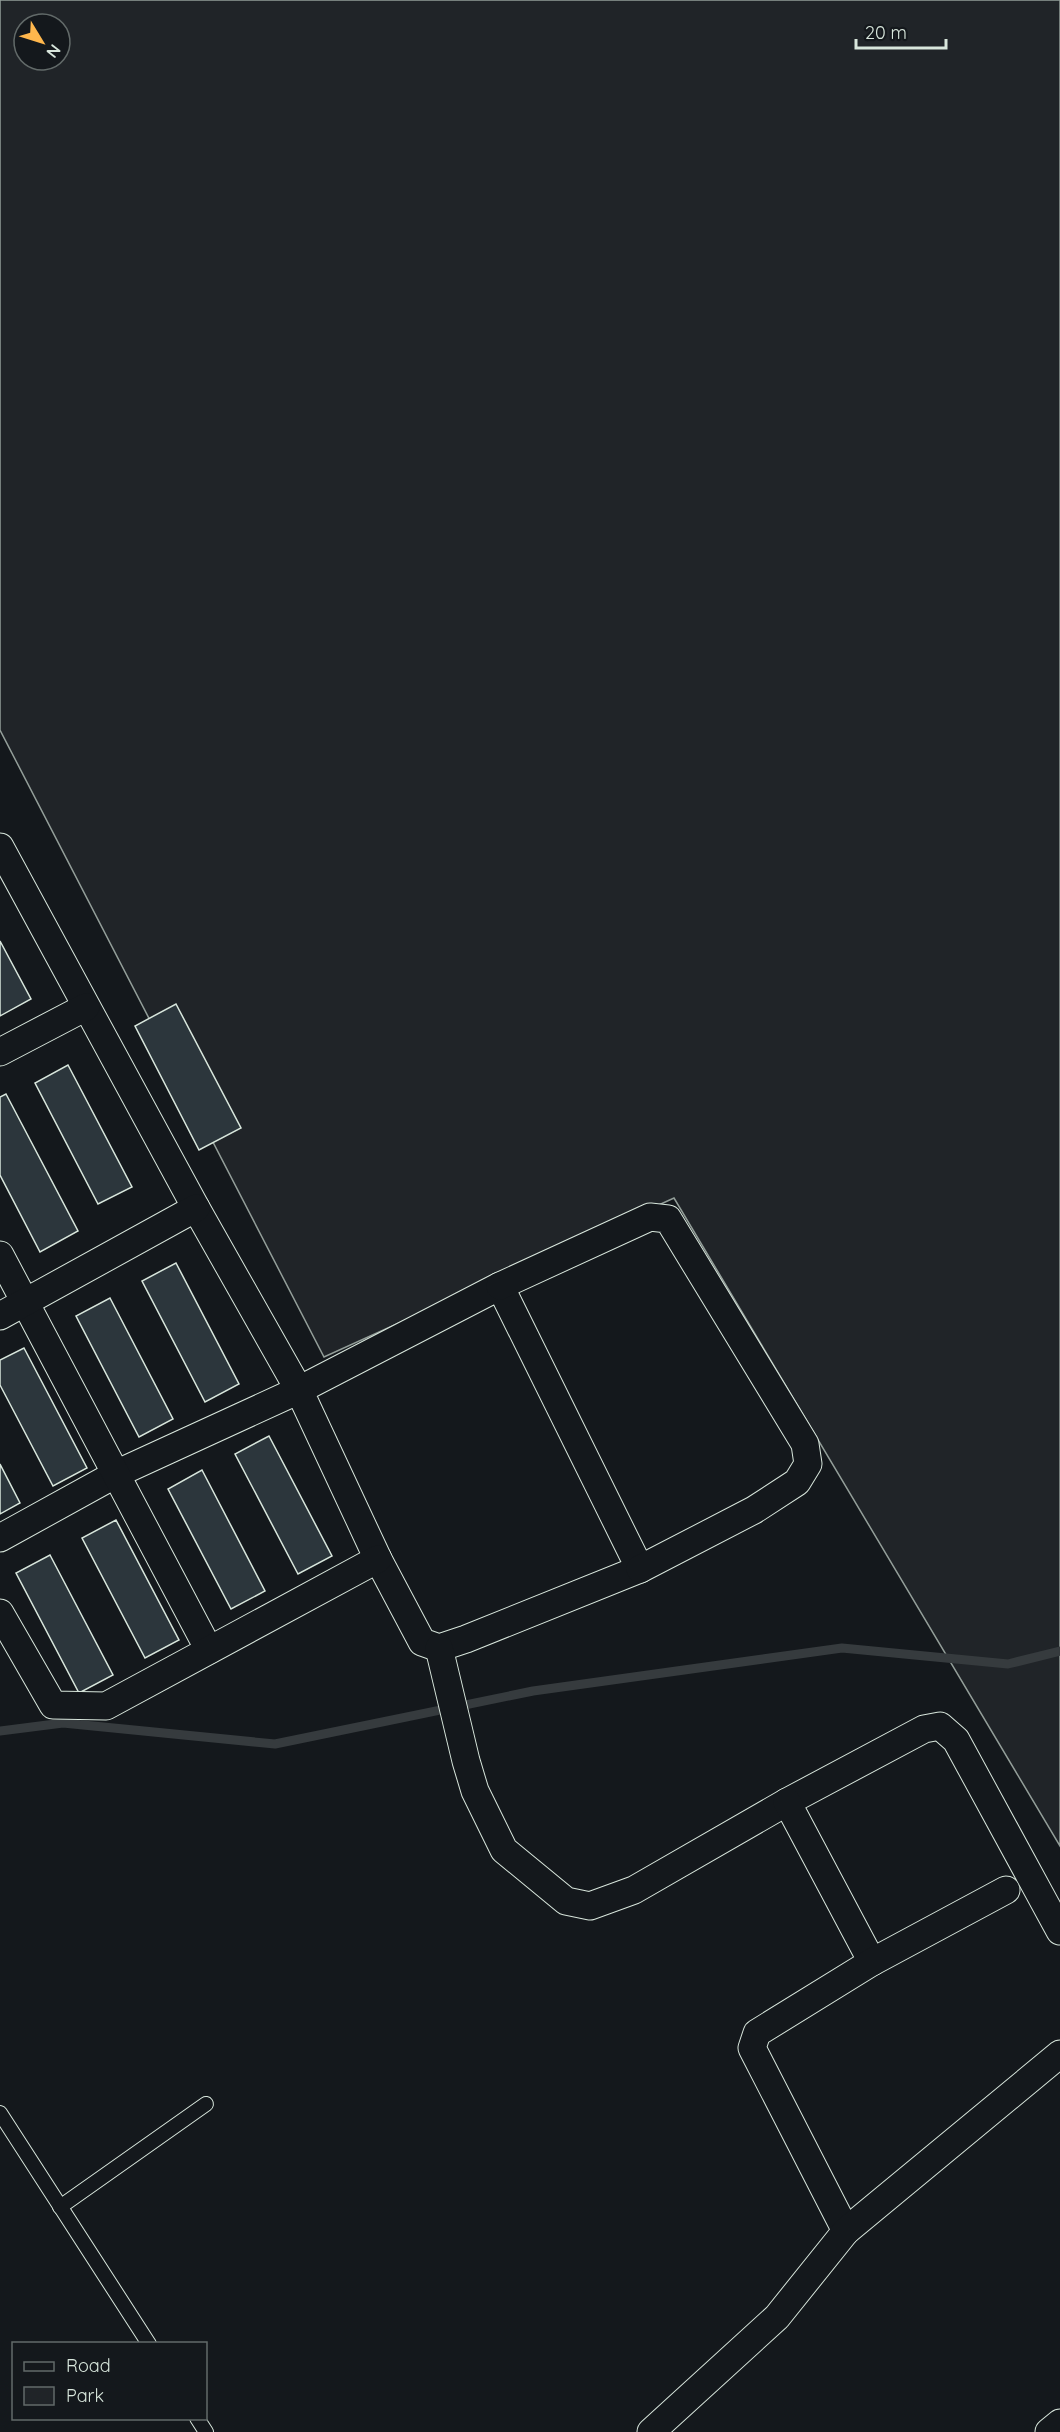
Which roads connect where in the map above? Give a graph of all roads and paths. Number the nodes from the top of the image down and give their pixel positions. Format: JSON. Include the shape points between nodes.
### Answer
{"nodes":[{"id":1,"x":0,"y":847,"type":"edge"},
{"id":2,"x":86,"y":1007,"type":"junction"},
{"id":3,"x":0,"y":1052,"type":"edge"},
{"id":4,"x":196,"y":1208,"type":"junction"},
{"id":5,"x":0,"y":1255,"type":"edge"},
{"id":6,"x":500,"y":1286,"type":"junction"},
{"id":7,"x":25,"y":1302,"type":"junction"},
{"id":8,"x":0,"y":1316,"type":"edge"},
{"id":9,"x":299,"y":1390,"type":"junction"},
{"id":10,"x":116,"y":1474,"type":"junction"},
{"id":11,"x":0,"y":1538,"type":"edge"},
{"id":12,"x":378,"y":1559,"type":"junction"},
{"id":13,"x":640,"y":1569,"type":"junction"},
{"id":14,"x":0,"y":1613,"type":"edge"},
{"id":15,"x":209,"y":1650,"type":"junction"},
{"id":16,"x":441,"y":1659,"type":"junction"},
{"id":17,"x":787,"y":1802,"type":"junction"},
{"id":18,"x":1006,"y":1890,"type":"dead end"},
{"id":19,"x":1060,"y":1931,"type":"edge"},
{"id":20,"x":872,"y":1962,"type":"junction"},
{"id":21,"x":1060,"y":2054,"type":"edge"},
{"id":22,"x":206,"y":2104,"type":"dead end"},
{"id":23,"x":0,"y":2113,"type":"edge"},
{"id":24,"x":60,"y":2207,"type":"junction"},
{"id":25,"x":846,"y":2231,"type":"junction"},
{"id":26,"x":148,"y":2342,"type":"edge"},
{"id":27,"x":1060,"y":2423,"type":"edge"},
{"id":28,"x":651,"y":2432,"type":"edge"},
{"id":29,"x":1049,"y":2432,"type":"edge"}],
"edges":[{"from":1,"to":2,"type":"street"},
{"from":2,"to":3,"type":"street"},
{"from":2,"to":4,"type":"street"},
{"from":4,"to":7,"type":"street"},
{"from":4,"to":9,"type":"street"},
{"from":5,"to":7,"type":"street"},
{"from":6,"to":9,"type":"street"},
{"from":6,"to":13,"type":"street"},
{"from":6,"to":13,"type":"street","via":[[650,1217],[668,1218],[804,1444],[808,1464],[796,1482],[754,1510]]},
{"from":7,"to":8,"type":"street"},
{"from":7,"to":10,"type":"street"},
{"from":9,"to":10,"type":"street"},
{"from":9,"to":12,"type":"street"},
{"from":10,"to":11,"type":"street"},
{"from":10,"to":15,"type":"street"},
{"from":12,"to":15,"type":"street"},
{"from":12,"to":16,"type":"street","via":[[422,1642]]},
{"from":13,"to":16,"type":"street"},
{"from":14,"to":15,"type":"street","via":[[53,1705],[106,1706]]},
{"from":16,"to":17,"type":"street","via":[[475,1791],[504,1850],[566,1901],[590,1906],[634,1890]]},
{"from":17,"to":19,"type":"street","via":[[924,1729],[940,1726],[956,1740]]},
{"from":17,"to":20,"type":"street"},
{"from":18,"to":20,"type":"street"},
{"from":20,"to":25,"type":"street","via":[[757,2033],[752,2048]]},
{"from":21,"to":25,"type":"street"},
{"from":22,"to":24,"type":"lane"},
{"from":23,"to":24,"type":"lane"},
{"from":24,"to":26,"type":"lane"},
{"from":25,"to":28,"type":"street","via":[[777,2317]]},
{"from":27,"to":29,"type":"street"}]}
